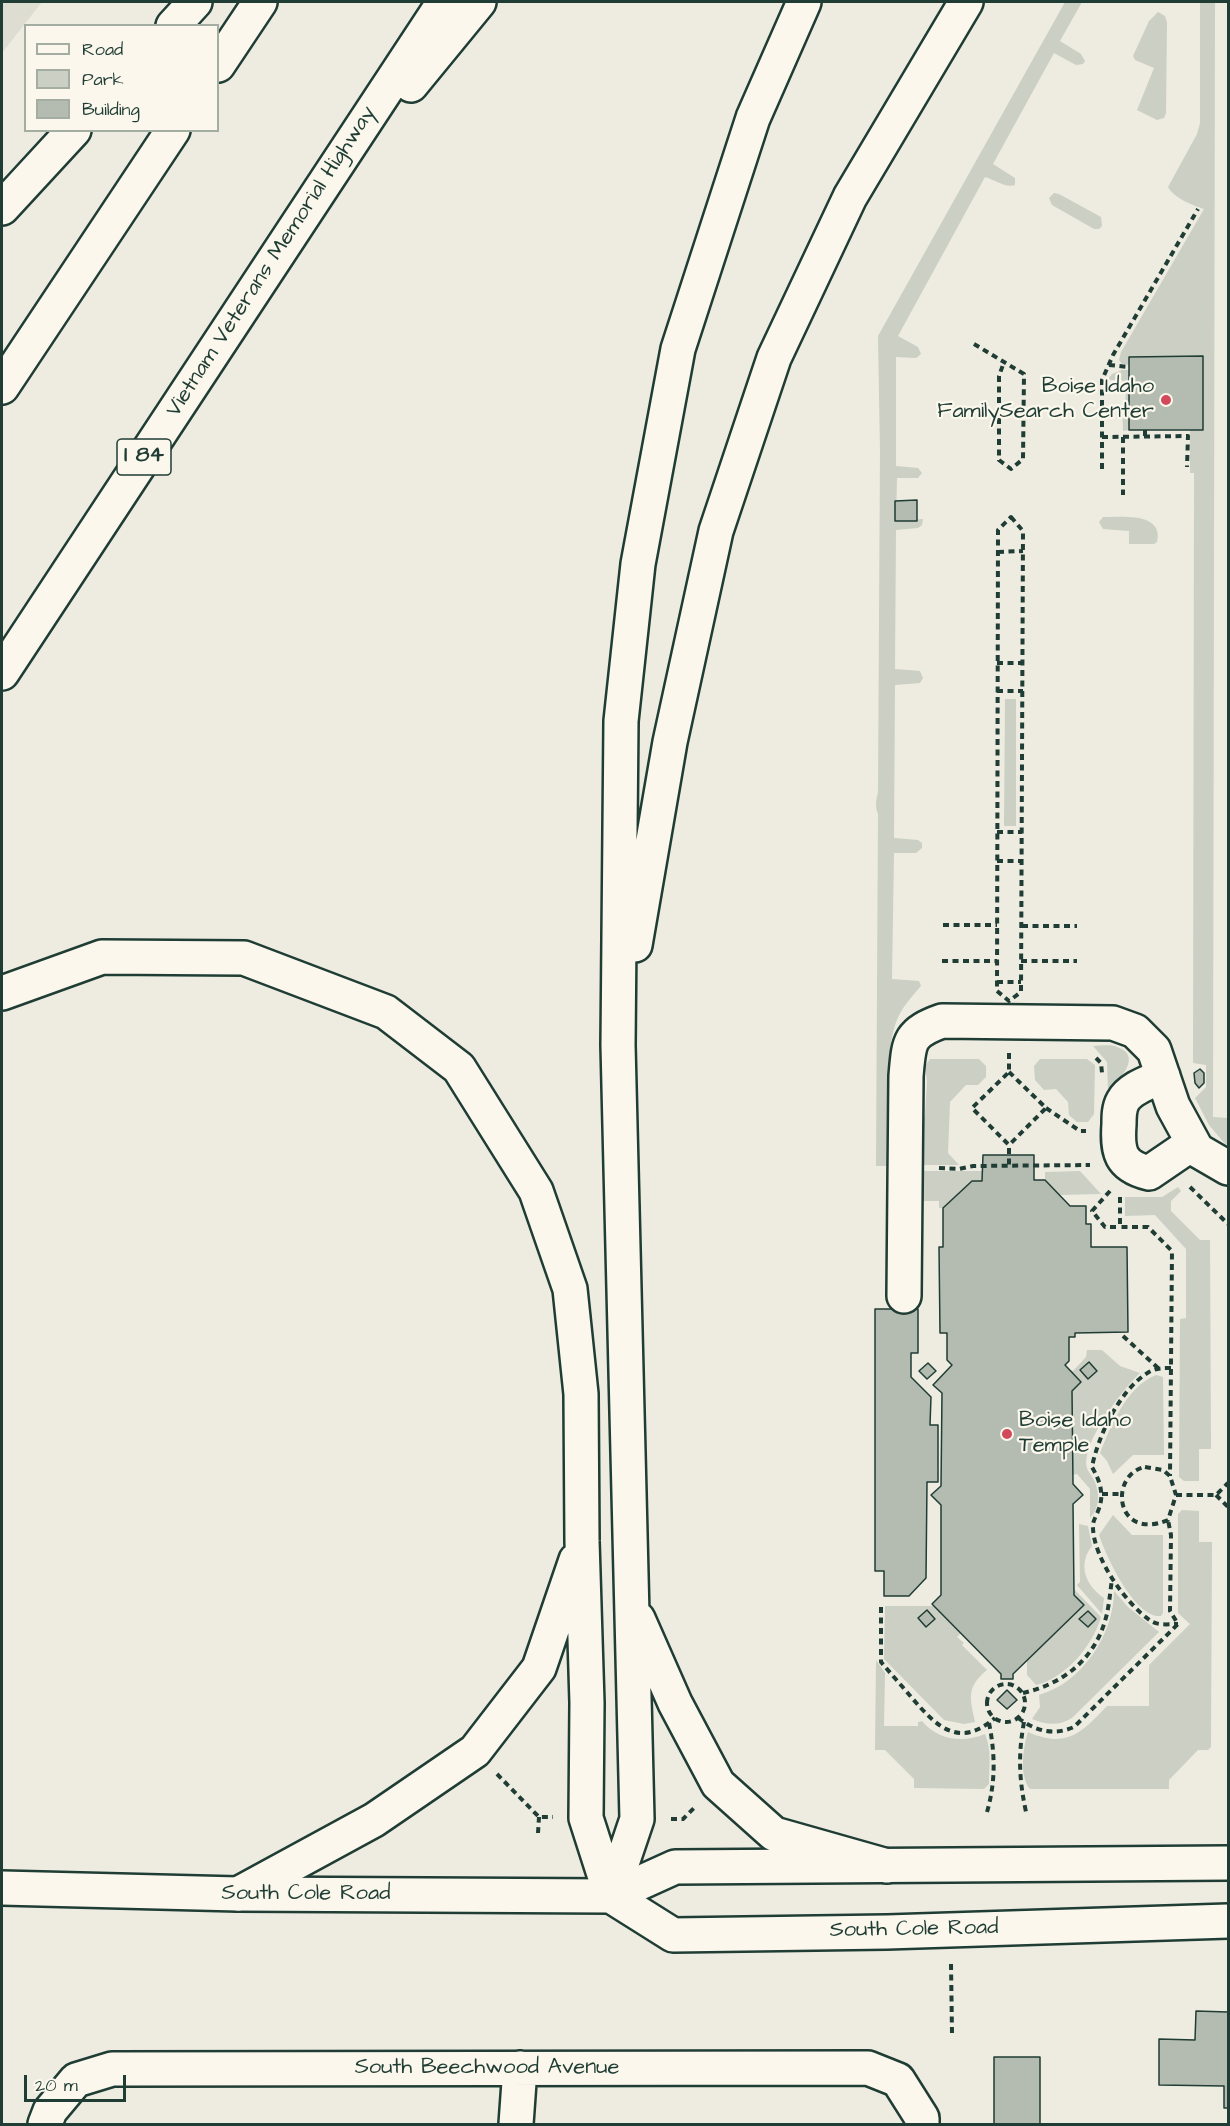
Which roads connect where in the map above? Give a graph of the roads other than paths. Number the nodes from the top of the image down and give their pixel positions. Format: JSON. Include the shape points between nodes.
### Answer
{"nodes":[{"id":1,"x":195,"y":2,"type":"edge"},
{"id":2,"x":260,"y":2,"type":"edge"},
{"id":3,"x":444,"y":2,"type":"edge"},
{"id":4,"x":479,"y":2,"type":"edge"},
{"id":5,"x":804,"y":2,"type":"edge"},
{"id":6,"x":966,"y":2,"type":"edge"},
{"id":7,"x":175,"y":24,"type":"edge"},
{"id":8,"x":219,"y":64,"type":"edge"},
{"id":9,"x":72,"y":132,"type":"edge"},
{"id":10,"x":172,"y":132,"type":"edge"},
{"id":11,"x":2,"y":208,"type":"edge"},
{"id":12,"x":286,"y":241,"type":"junction"},
{"id":13,"x":2,"y":387,"type":"edge"},
{"id":14,"x":2,"y":673,"type":"edge"},
{"id":15,"x":2,"y":993,"type":"edge"},
{"id":16,"x":618,"y":1045,"type":"junction"},
{"id":17,"x":1163,"y":1076,"type":"junction"},
{"id":18,"x":1193,"y":1143,"type":"junction"},
{"id":19,"x":1228,"y":1168,"type":"edge"},
{"id":20,"x":904,"y":1296,"type":"dead end"},
{"id":21,"x":582,"y":1541,"type":"junction"},
{"id":22,"x":632,"y":1607,"type":"junction"},
{"id":23,"x":1228,"y":1863,"type":"edge"},
{"id":24,"x":887,"y":1866,"type":"junction"},
{"id":25,"x":2,"y":1888,"type":"edge"},
{"id":26,"x":238,"y":1894,"type":"junction"},
{"id":27,"x":610,"y":1896,"type":"junction"},
{"id":28,"x":1228,"y":1921,"type":"edge"},
{"id":29,"x":520,"y":2068,"type":"junction"},
{"id":30,"x":45,"y":2124,"type":"edge"},
{"id":31,"x":516,"y":2124,"type":"edge"},
{"id":32,"x":922,"y":2124,"type":"edge"}],
"edges":[{"from":1,"to":7,"type":"main road"},
{"from":2,"to":8,"type":"main road"},
{"from":3,"to":12,"type":"main road","name":"Vietnam Veterans Memorial Highway","number":"I 84"},
{"from":4,"to":12,"type":"main road"},
{"from":5,"to":16,"type":"main road","via":[[753,118],[678,349],[640,553],[621,721]]},
{"from":6,"to":16,"type":"main road","via":[[850,197],[774,358],[720,520],[670,742]]},
{"from":9,"to":11,"type":"main road"},
{"from":10,"to":13,"type":"main road"},
{"from":12,"to":14,"type":"main road","name":"Vietnam Veterans Memorial Highway","number":"I 84"},
{"from":15,"to":21,"type":"main road","via":[[102,957],[244,958],[386,1012],[459,1068],[536,1191],[570,1289],[581,1394]]},
{"from":16,"to":22,"type":"main road"},
{"from":17,"to":18,"type":"main road","via":[[1173,1106]]},
{"from":17,"to":18,"type":"main road","via":[[1123,1100],[1119,1149],[1125,1162],[1149,1173]]},
{"from":17,"to":20,"type":"main road","via":[[1154,1050],[1145,1040],[1113,1023],[942,1021],[924,1028],[910,1043],[906,1076]]},
{"from":18,"to":19,"type":"main road","via":[[1197,1150]]},
{"from":21,"to":26,"type":"main road","via":[[539,1668],[475,1751],[374,1820]]},
{"from":21,"to":27,"type":"main road","via":[[586,1818]]},
{"from":22,"to":24,"type":"main road","via":[[675,1703],[718,1784],[774,1834]]},
{"from":22,"to":27,"type":"main road","via":[[637,1818]]},
{"from":23,"to":24,"type":"main road","name":"South Cole Road"},
{"from":24,"to":27,"type":"main road","name":"South Cole Road","via":[[675,1867]]},
{"from":25,"to":26,"type":"main road","name":"South Cole Road"},
{"from":26,"to":27,"type":"main road","name":"South Cole Road"},
{"from":27,"to":28,"type":"main road","name":"South Cole Road","via":[[673,1935]]},
{"from":29,"to":30,"type":"main road","name":"South Beechwood Avenue","via":[[112,2069],[76,2080],[50,2111]]},
{"from":29,"to":31,"type":"main road"},
{"from":29,"to":32,"type":"main road","name":"South Beechwood Avenue","via":[[868,2068],[898,2080]]}]}
